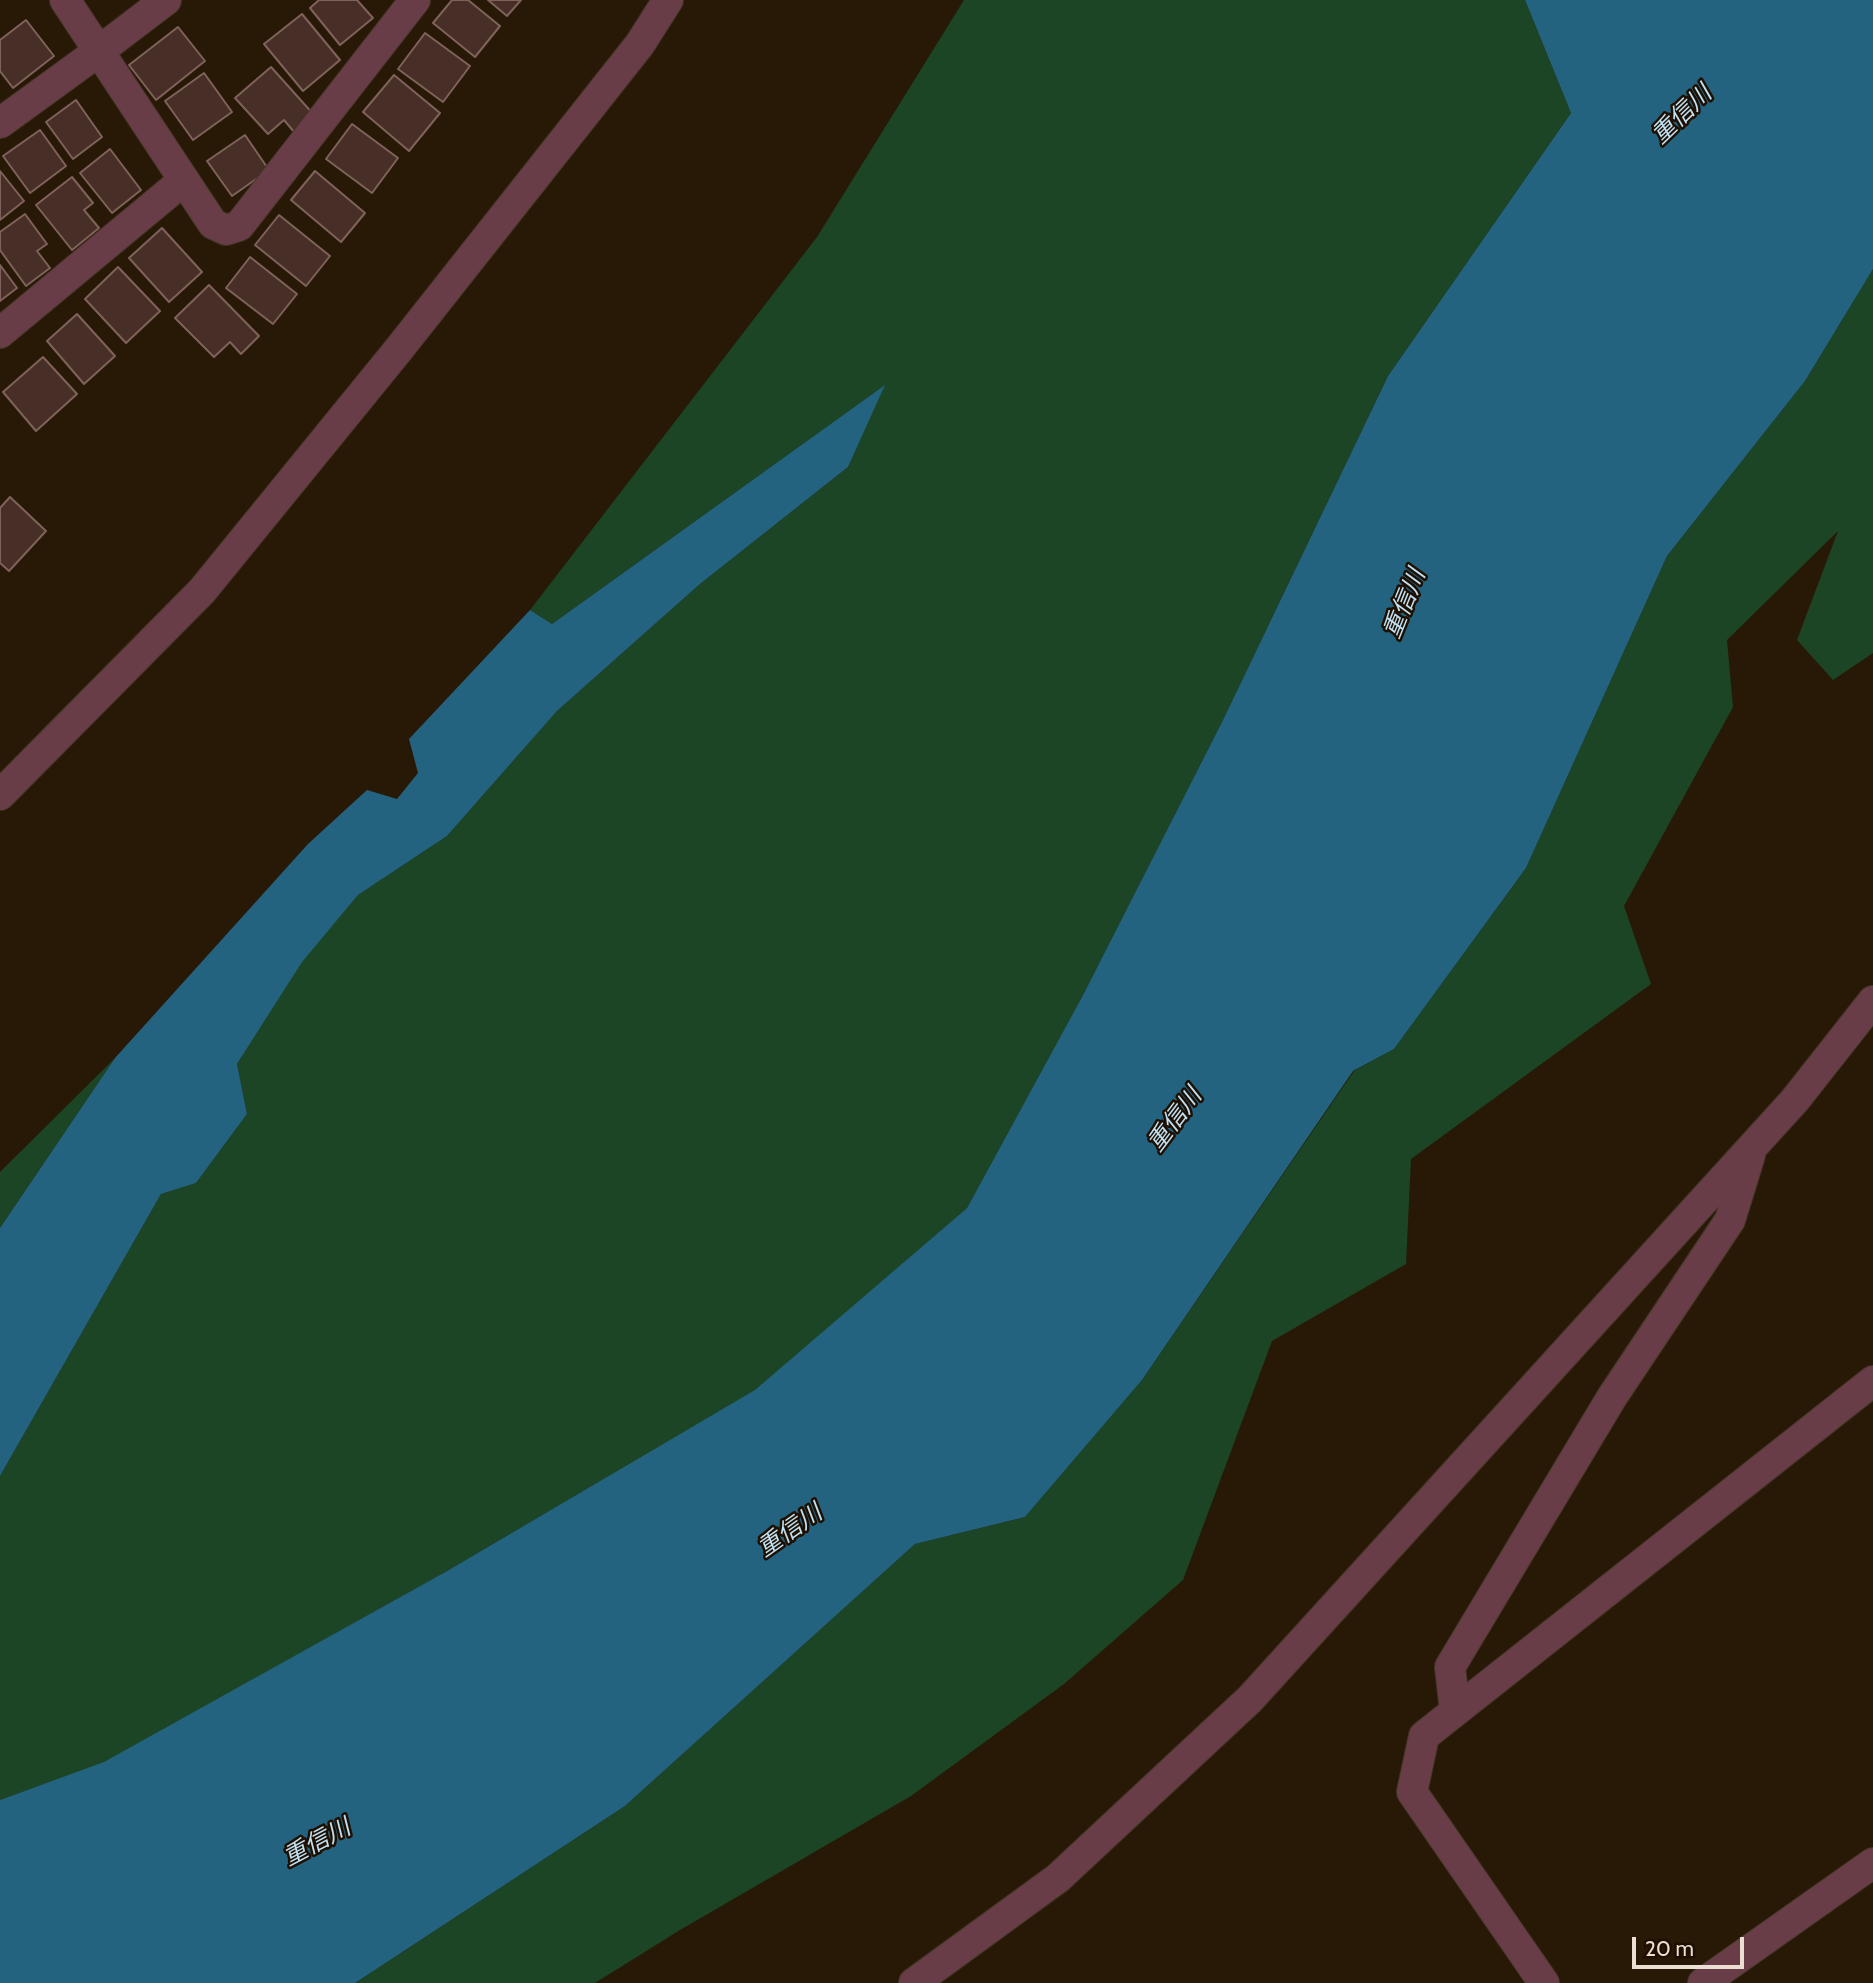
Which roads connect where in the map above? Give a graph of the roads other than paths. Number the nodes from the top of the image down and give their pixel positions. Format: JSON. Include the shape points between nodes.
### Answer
{"nodes":[{"id":1,"x":65,"y":0,"type":"edge"},
{"id":2,"x":166,"y":0,"type":"edge"},
{"id":3,"x":415,"y":0,"type":"edge"},
{"id":4,"x":668,"y":0,"type":"edge"},
{"id":5,"x":99,"y":51,"type":"junction"},
{"id":6,"x":0,"y":123,"type":"edge"},
{"id":7,"x":184,"y":180,"type":"junction"},
{"id":8,"x":0,"y":333,"type":"edge"},
{"id":9,"x":0,"y":795,"type":"edge"},
{"id":10,"x":1873,"y":1001,"type":"edge"},
{"id":11,"x":1752,"y":1148,"type":"junction"},
{"id":12,"x":1873,"y":1381,"type":"edge"},
{"id":13,"x":1455,"y":1711,"type":"junction"},
{"id":14,"x":1873,"y":1863,"type":"edge"},
{"id":15,"x":914,"y":1983,"type":"edge"},
{"id":16,"x":1544,"y":1983,"type":"edge"},
{"id":17,"x":1703,"y":1983,"type":"edge"}],
"edges":[{"from":1,"to":5,"type":"street"},
{"from":2,"to":5,"type":"street"},
{"from":3,"to":7,"type":"street","via":[[239,226],[226,230],[213,224]]},
{"from":4,"to":9,"type":"street","via":[[640,44],[202,592]]},
{"from":5,"to":6,"type":"street"},
{"from":5,"to":7,"type":"street"},
{"from":7,"to":8,"type":"street"},
{"from":10,"to":11,"type":"street"},
{"from":11,"to":13,"type":"street","via":[[1730,1220],[1612,1397],[1450,1667]]},
{"from":11,"to":15,"type":"street","via":[[1250,1699],[1058,1878]]},
{"from":12,"to":13,"type":"street"},
{"from":13,"to":16,"type":"street","via":[[1424,1736],[1412,1792]]},
{"from":14,"to":17,"type":"street"}]}
